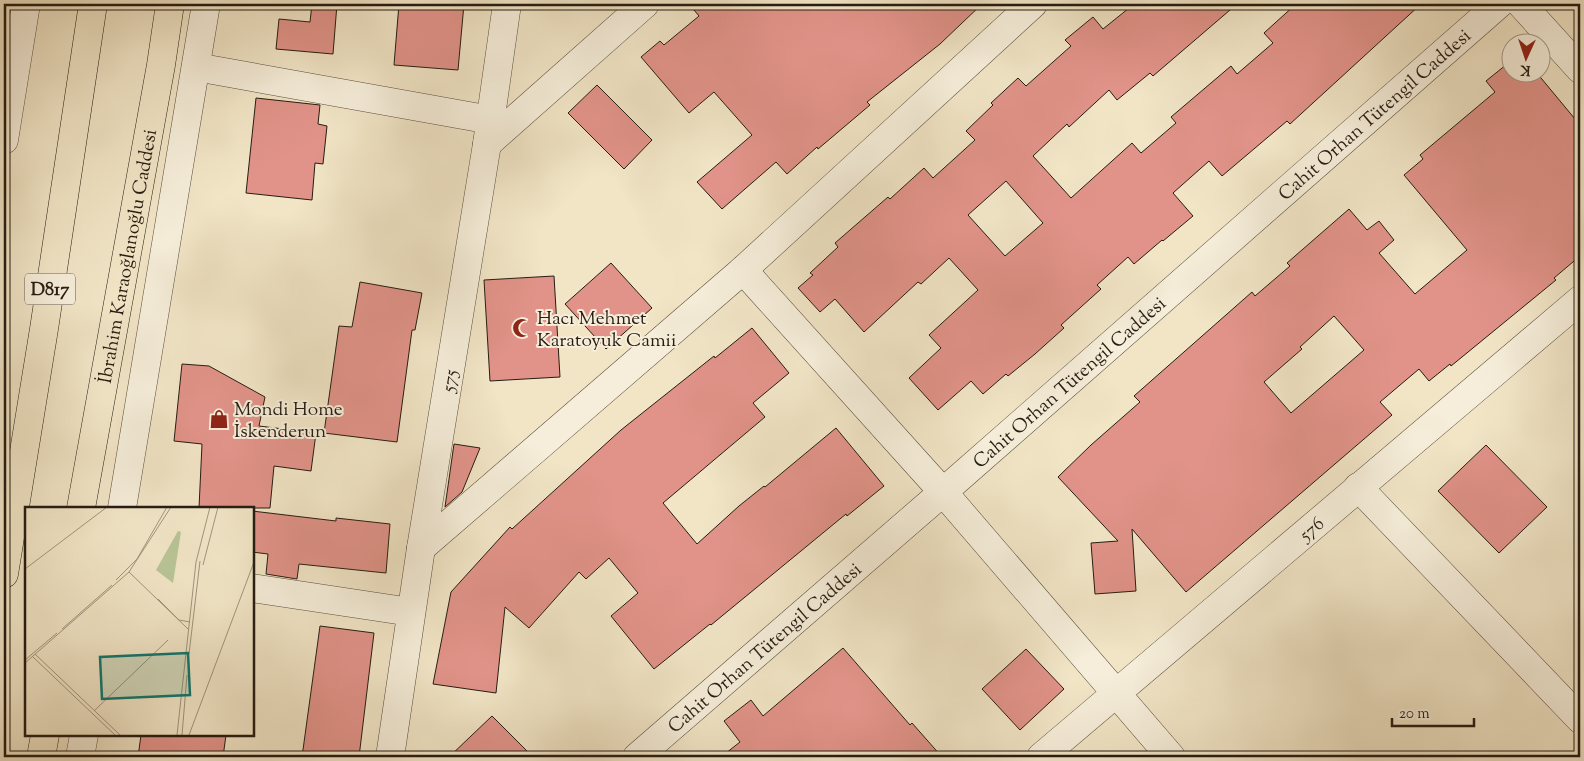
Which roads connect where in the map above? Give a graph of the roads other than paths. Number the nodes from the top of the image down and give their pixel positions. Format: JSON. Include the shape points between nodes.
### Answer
{"nodes":[{"id":1,"x":26,"y":4,"type":"edge"},
{"id":2,"x":93,"y":4,"type":"edge"},
{"id":3,"x":170,"y":4,"type":"edge"},
{"id":4,"x":206,"y":4,"type":"edge"},
{"id":5,"x":507,"y":4,"type":"edge"},
{"id":6,"x":645,"y":4,"type":"edge"},
{"id":7,"x":1033,"y":4,"type":"edge"},
{"id":8,"x":1499,"y":4,"type":"edge"},
{"id":9,"x":1521,"y":4,"type":"edge"},
{"id":10,"x":196,"y":67,"type":"junction"},
{"id":11,"x":1580,"y":69,"type":"edge"},
{"id":12,"x":489,"y":132,"type":"junction"},
{"id":13,"x":4,"y":140,"type":"edge"},
{"id":14,"x":743,"y":270,"type":"junction"},
{"id":15,"x":1580,"y":300,"type":"edge"},
{"id":16,"x":1358,"y":487,"type":"junction"},
{"id":17,"x":943,"y":492,"type":"junction"},
{"id":18,"x":81,"y":507,"type":"edge"},
{"id":19,"x":122,"y":507,"type":"edge"},
{"id":20,"x":420,"y":548,"type":"junction"},
{"id":21,"x":4,"y":574,"type":"edge"},
{"id":22,"x":254,"y":588,"type":"edge"},
{"id":23,"x":411,"y":612,"type":"junction"},
{"id":24,"x":1116,"y":692,"type":"junction"},
{"id":25,"x":1580,"y":719,"type":"edge"},
{"id":26,"x":45,"y":736,"type":"edge"},
{"id":27,"x":84,"y":736,"type":"edge"},
{"id":28,"x":41,"y":757,"type":"edge"},
{"id":29,"x":80,"y":757,"type":"edge"},
{"id":30,"x":390,"y":757,"type":"edge"},
{"id":31,"x":637,"y":757,"type":"edge"},
{"id":32,"x":1041,"y":757,"type":"edge"},
{"id":33,"x":1171,"y":757,"type":"edge"}],
"edges":[{"from":1,"to":13,"type":"street"},
{"from":2,"to":21,"type":"highway","number":"D817"},
{"from":3,"to":18,"type":"highway","name":"İbrahim Karaoğlanoğlu Caddesi"},
{"from":4,"to":10,"type":"street"},
{"from":5,"to":12,"type":"street","name":"575"},
{"from":6,"to":12,"type":"street"},
{"from":7,"to":14,"type":"street"},
{"from":8,"to":17,"type":"street","name":"Cahit Orhan Tütengil Caddesi"},
{"from":9,"to":11,"type":"street"},
{"from":10,"to":12,"type":"street"},
{"from":10,"to":19,"type":"street"},
{"from":12,"to":20,"type":"street","name":"575"},
{"from":14,"to":17,"type":"street"},
{"from":14,"to":20,"type":"street"},
{"from":15,"to":16,"type":"street","name":"576"},
{"from":16,"to":24,"type":"street","name":"576"},
{"from":16,"to":25,"type":"street"},
{"from":17,"to":24,"type":"street"},
{"from":17,"to":31,"type":"street","name":"Cahit Orhan Tütengil Caddesi"},
{"from":20,"to":23,"type":"street","name":"575"},
{"from":22,"to":23,"type":"street"},
{"from":23,"to":30,"type":"street","name":"575"},
{"from":24,"to":32,"type":"street","name":"576"},
{"from":24,"to":33,"type":"street"},
{"from":26,"to":28,"type":"highway"},
{"from":27,"to":29,"type":"street"}]}
